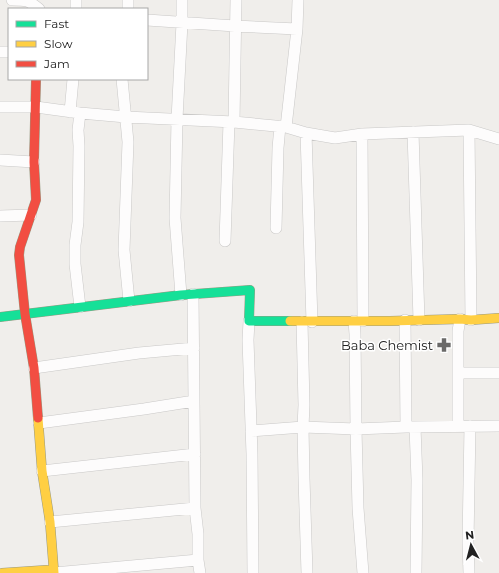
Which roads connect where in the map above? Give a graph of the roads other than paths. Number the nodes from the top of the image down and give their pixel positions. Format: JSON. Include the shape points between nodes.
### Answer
{"nodes":[{"id":1,"x":12,"y":0,"type":"edge"},
{"id":2,"x":182,"y":0,"type":"edge"},
{"id":3,"x":236,"y":0,"type":"edge"},
{"id":4,"x":298,"y":0,"type":"edge"},
{"id":5,"x":35,"y":7,"type":"edge"},
{"id":6,"x":148,"y":20,"type":"edge"},
{"id":7,"x":182,"y":23,"type":"junction"},
{"id":8,"x":236,"y":26,"type":"junction"},
{"id":9,"x":297,"y":29,"type":"junction"},
{"id":10,"x":36,"y":80,"type":"edge"},
{"id":11,"x":73,"y":80,"type":"edge"},
{"id":12,"x":122,"y":80,"type":"edge"},
{"id":13,"x":0,"y":107,"type":"edge"},
{"id":14,"x":36,"y":107,"type":"junction"},
{"id":15,"x":75,"y":112,"type":"junction"},
{"id":16,"x":126,"y":117,"type":"junction"},
{"id":17,"x":177,"y":119,"type":"junction"},
{"id":18,"x":231,"y":122,"type":"junction"},
{"id":19,"x":283,"y":127,"type":"junction"},
{"id":20,"x":469,"y":130,"type":"junction"},
{"id":21,"x":414,"y":132,"type":"junction"},
{"id":22,"x":306,"y":133,"type":"junction"},
{"id":23,"x":362,"y":134,"type":"junction"},
{"id":24,"x":499,"y":139,"type":"edge"},
{"id":25,"x":0,"y":160,"type":"edge"},
{"id":26,"x":34,"y":162,"type":"junction"},
{"id":27,"x":0,"y":216,"type":"edge"},
{"id":28,"x":31,"y":216,"type":"junction"},
{"id":29,"x":276,"y":228,"type":"dead end"},
{"id":30,"x":225,"y":241,"type":"dead end"},
{"id":31,"x":193,"y":294,"type":"junction"},
{"id":32,"x":181,"y":295,"type":"junction"},
{"id":33,"x":129,"y":301,"type":"junction"},
{"id":34,"x":80,"y":307,"type":"junction"},
{"id":35,"x":25,"y":314,"type":"junction"},
{"id":36,"x":0,"y":317,"type":"edge"},
{"id":37,"x":499,"y":318,"type":"edge"},
{"id":38,"x":460,"y":319,"type":"junction"},
{"id":39,"x":405,"y":320,"type":"junction"},
{"id":40,"x":419,"y":320,"type":"junction"},
{"id":41,"x":471,"y":320,"type":"junction"},
{"id":42,"x":249,"y":321,"type":"junction"},
{"id":43,"x":358,"y":321,"type":"junction"},
{"id":44,"x":307,"y":322,"type":"junction"},
{"id":45,"x":194,"y":348,"type":"junction"},
{"id":46,"x":34,"y":368,"type":"junction"},
{"id":47,"x":458,"y":373,"type":"junction"},
{"id":48,"x":499,"y":373,"type":"edge"},
{"id":49,"x":194,"y":401,"type":"junction"},
{"id":50,"x":39,"y":423,"type":"junction"},
{"id":51,"x":458,"y":426,"type":"junction"},
{"id":52,"x":470,"y":426,"type":"junction"},
{"id":53,"x":499,"y":426,"type":"edge"},
{"id":54,"x":411,"y":427,"type":"junction"},
{"id":55,"x":303,"y":428,"type":"junction"},
{"id":56,"x":356,"y":429,"type":"junction"},
{"id":57,"x":251,"y":431,"type":"junction"},
{"id":58,"x":195,"y":454,"type":"junction"},
{"id":59,"x":42,"y":472,"type":"junction"},
{"id":60,"x":195,"y":508,"type":"junction"},
{"id":61,"x":50,"y":522,"type":"junction"},
{"id":62,"x":198,"y":560,"type":"junction"},
{"id":63,"x":49,"y":572,"type":"edge"},
{"id":64,"x":2,"y":573,"type":"edge"},
{"id":65,"x":200,"y":573,"type":"edge"},
{"id":66,"x":253,"y":573,"type":"edge"},
{"id":67,"x":307,"y":573,"type":"edge"},
{"id":68,"x":363,"y":573,"type":"edge"},
{"id":69,"x":416,"y":573,"type":"edge"},
{"id":70,"x":469,"y":573,"type":"edge"}],
"edges":[{"from":1,"to":5,"type":"street","via":[[27,0]]},
{"from":2,"to":7,"type":"street"},
{"from":3,"to":8,"type":"street"},
{"from":4,"to":9,"type":"street"},
{"from":6,"to":7,"type":"street"},
{"from":7,"to":8,"type":"street"},
{"from":7,"to":17,"type":"street"},
{"from":8,"to":9,"type":"street"},
{"from":8,"to":18,"type":"street"},
{"from":9,"to":19,"type":"street"},
{"from":10,"to":14,"type":"street"},
{"from":11,"to":15,"type":"street"},
{"from":12,"to":16,"type":"street"},
{"from":13,"to":14,"type":"street"},
{"from":14,"to":15,"type":"street"},
{"from":14,"to":26,"type":"street"},
{"from":15,"to":16,"type":"street"},
{"from":15,"to":34,"type":"street","via":[[79,146],[75,264]]},
{"from":16,"to":17,"type":"street"},
{"from":16,"to":33,"type":"street","via":[[128,142],[124,250]]},
{"from":17,"to":18,"type":"street"},
{"from":17,"to":32,"type":"street","via":[[175,218]]},
{"from":18,"to":19,"type":"street"},
{"from":18,"to":30,"type":"street"},
{"from":19,"to":22,"type":"street"},
{"from":19,"to":29,"type":"street","via":[[278,148]]},
{"from":20,"to":21,"type":"street"},
{"from":20,"to":24,"type":"street"},
{"from":20,"to":41,"type":"street"},
{"from":21,"to":23,"type":"street"},
{"from":21,"to":40,"type":"street"},
{"from":22,"to":23,"type":"street","via":[[335,138]]},
{"from":22,"to":44,"type":"street"},
{"from":23,"to":43,"type":"street"},
{"from":25,"to":26,"type":"street"},
{"from":26,"to":28,"type":"street","via":[[36,200]]},
{"from":27,"to":28,"type":"street"},
{"from":28,"to":35,"type":"street","via":[[19,255]]},
{"from":31,"to":32,"type":"street"},
{"from":31,"to":42,"type":"street","via":[[250,290]]},
{"from":31,"to":45,"type":"street"},
{"from":32,"to":33,"type":"street"},
{"from":33,"to":34,"type":"street"},
{"from":34,"to":35,"type":"street"},
{"from":35,"to":36,"type":"street"},
{"from":35,"to":46,"type":"street"},
{"from":37,"to":41,"type":"street"},
{"from":38,"to":40,"type":"street"},
{"from":38,"to":41,"type":"street"},
{"from":38,"to":47,"type":"street"},
{"from":39,"to":40,"type":"street"},
{"from":39,"to":43,"type":"street"},
{"from":39,"to":54,"type":"street"},
{"from":42,"to":44,"type":"street"},
{"from":42,"to":57,"type":"street"},
{"from":43,"to":44,"type":"street"},
{"from":43,"to":56,"type":"street","via":[[355,334]]},
{"from":44,"to":55,"type":"street"},
{"from":45,"to":46,"type":"street"},
{"from":45,"to":49,"type":"street"},
{"from":46,"to":50,"type":"street"},
{"from":47,"to":48,"type":"street"},
{"from":47,"to":51,"type":"street"},
{"from":49,"to":50,"type":"street"},
{"from":49,"to":58,"type":"street"},
{"from":50,"to":59,"type":"street"},
{"from":51,"to":52,"type":"street"},
{"from":51,"to":54,"type":"street"},
{"from":52,"to":53,"type":"street"},
{"from":52,"to":70,"type":"street"},
{"from":54,"to":56,"type":"street"},
{"from":54,"to":69,"type":"street","via":[[417,480]]},
{"from":55,"to":56,"type":"street"},
{"from":55,"to":57,"type":"street"},
{"from":55,"to":67,"type":"street"},
{"from":56,"to":68,"type":"street"},
{"from":57,"to":66,"type":"street"},
{"from":58,"to":59,"type":"street"},
{"from":58,"to":60,"type":"street"},
{"from":59,"to":61,"type":"street"},
{"from":60,"to":61,"type":"street"},
{"from":60,"to":62,"type":"street"},
{"from":61,"to":63,"type":"street"},
{"from":62,"to":63,"type":"street"},
{"from":62,"to":65,"type":"street"},
{"from":63,"to":64,"type":"street"}]}
